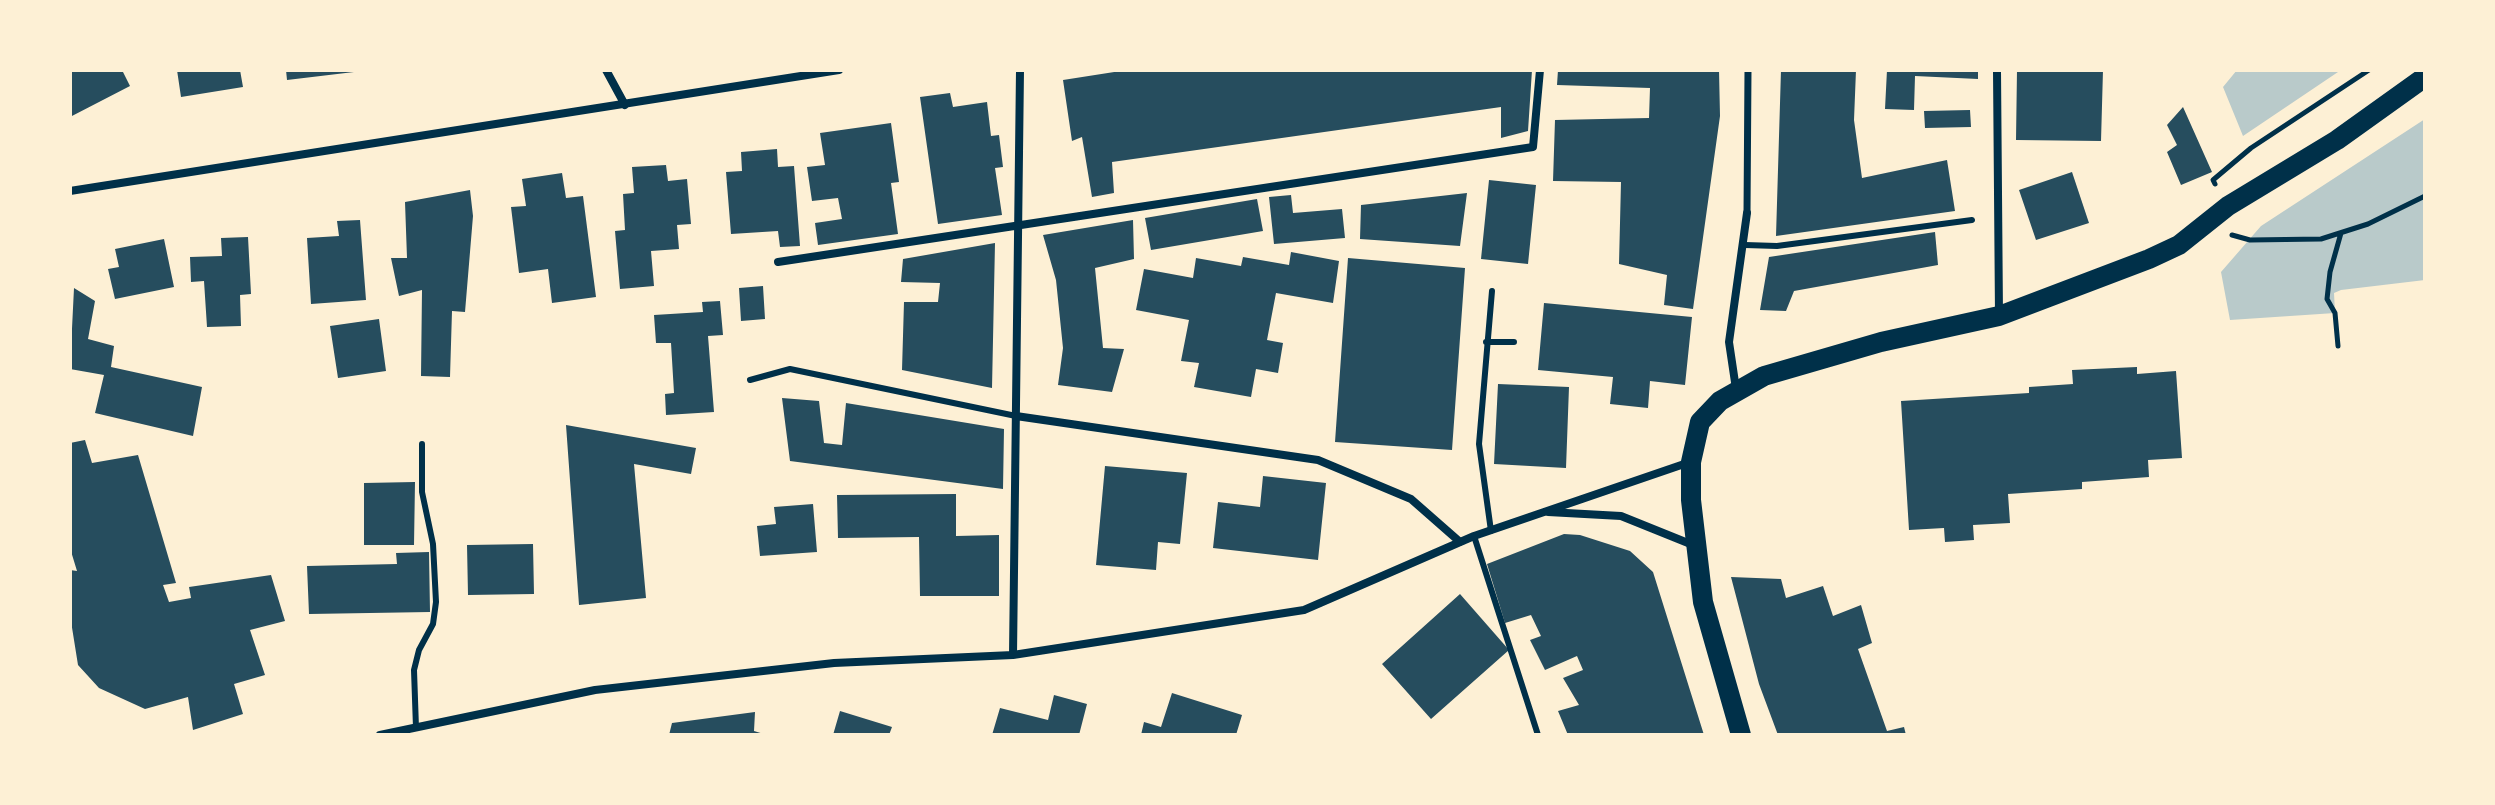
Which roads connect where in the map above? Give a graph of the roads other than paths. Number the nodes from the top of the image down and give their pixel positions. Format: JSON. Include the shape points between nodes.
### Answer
{"nodes":[{"id":1,"x":606,"y":70,"type":"edge"},
{"id":2,"x":839,"y":70,"type":"edge"},
{"id":3,"x":1020,"y":70,"type":"edge"},
{"id":4,"x":1540,"y":70,"type":"edge"},
{"id":5,"x":1748,"y":70,"type":"edge"},
{"id":6,"x":1997,"y":70,"type":"edge"},
{"id":7,"x":2425,"y":77,"type":"edge"},
{"id":8,"x":625,"y":105,"type":"junction"},
{"id":9,"x":70,"y":191,"type":"edge"},
{"id":10,"x":1747,"y":213,"type":"joint"},
{"id":11,"x":1972,"y":220,"type":"dead end"},
{"id":12,"x":1016,"y":223,"type":"junction"},
{"id":13,"x":1745,"y":245,"type":"junction"},
{"id":14,"x":778,"y":262,"type":"dead end"},
{"id":15,"x":1492,"y":291,"type":"dead end"},
{"id":16,"x":1999,"y":316,"type":"junction"},
{"id":17,"x":1486,"y":342,"type":"junction"},
{"id":18,"x":1514,"y":342,"type":"dead end"},
{"id":19,"x":750,"y":380,"type":"dead end"},
{"id":20,"x":1736,"y":390,"type":"junction"},
{"id":21,"x":1016,"y":416,"type":"junction"},
{"id":22,"x":422,"y":444,"type":"dead end"},
{"id":23,"x":1691,"y":462,"type":"junction"},
{"id":24,"x":1544,"y":511,"type":"junction"},
{"id":25,"x":1491,"y":531,"type":"junction"},
{"id":26,"x":1474,"y":536,"type":"junction"},
{"id":27,"x":1460,"y":542,"type":"junction"},
{"id":28,"x":1699,"y":548,"type":"junction"},
{"id":29,"x":1013,"y":655,"type":"junction"},
{"id":30,"x":416,"y":728,"type":"junction"},
{"id":31,"x":380,"y":735,"type":"edge"},
{"id":32,"x":1538,"y":735,"type":"edge"},
{"id":33,"x":1741,"y":735,"type":"edge"}],
"edges":[{"from":1,"to":8,"type":"street"},
{"from":2,"to":8,"type":"street"},
{"from":3,"to":12,"type":"street"},
{"from":4,"to":12,"type":"street","via":[[1533,147]]},
{"from":5,"to":10,"type":"street"},
{"from":6,"to":16,"type":"street"},
{"from":7,"to":16,"type":"main road","via":[[2179,245]]},
{"from":8,"to":9,"type":"street"},
{"from":10,"to":13,"type":"street"},
{"from":11,"to":13,"type":"lane","via":[[1777,246]]},
{"from":12,"to":14,"type":"street"},
{"from":12,"to":21,"type":"street"},
{"from":13,"to":20,"type":"street","via":[[1729,342]]},
{"from":15,"to":17,"type":"lane"},
{"from":16,"to":20,"type":"main road","via":[[1881,342],[1764,376]]},
{"from":17,"to":18,"type":"lane"},
{"from":17,"to":25,"type":"lane","via":[[1479,444]]},
{"from":19,"to":21,"type":"lane","via":[[790,369]]},
{"from":20,"to":23,"type":"main road","via":[[1700,422]]},
{"from":21,"to":27,"type":"street","via":[[1318,460],[1411,499]]},
{"from":21,"to":29,"type":"street"},
{"from":22,"to":30,"type":"lane","via":[[422,492],[433,544],[436,602],[414,670]]},
{"from":23,"to":24,"type":"street"},
{"from":23,"to":28,"type":"main road"},
{"from":24,"to":25,"type":"street"},
{"from":24,"to":28,"type":"street","via":[[1621,516]]},
{"from":25,"to":26,"type":"street"},
{"from":26,"to":27,"type":"street"},
{"from":26,"to":32,"type":"lane"},
{"from":27,"to":29,"type":"street","via":[[1304,610]]},
{"from":28,"to":33,"type":"main road","via":[[1703,602]]},
{"from":29,"to":30,"type":"street","via":[[834,663],[595,690]]},
{"from":30,"to":31,"type":"street"}]}
